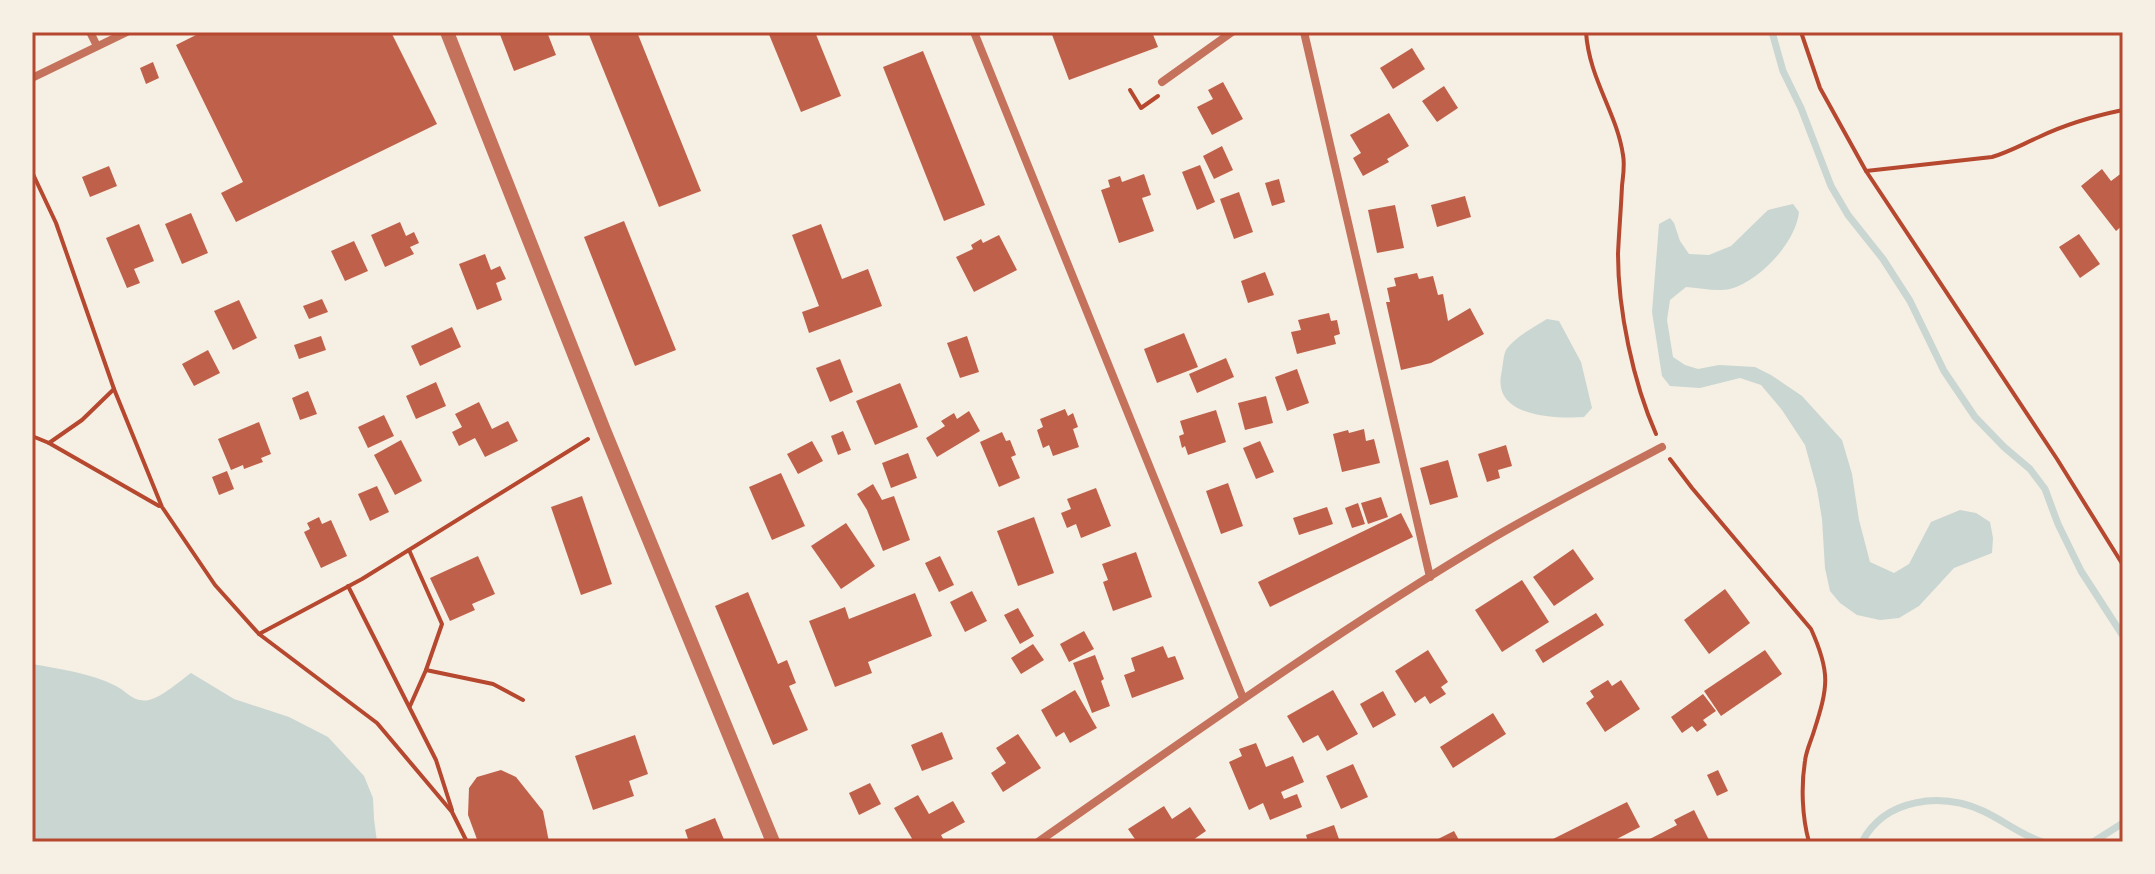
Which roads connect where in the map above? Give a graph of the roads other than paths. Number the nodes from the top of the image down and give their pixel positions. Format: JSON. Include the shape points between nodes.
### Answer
{"nodes":[{"id":1,"x":90,"y":32,"type":"edge"},
{"id":2,"x":127,"y":32,"type":"edge"},
{"id":3,"x":447,"y":32,"type":"edge"},
{"id":4,"x":974,"y":32,"type":"edge"},
{"id":5,"x":1232,"y":32,"type":"edge"},
{"id":6,"x":1304,"y":32,"type":"edge"},
{"id":7,"x":97,"y":46,"type":"junction"},
{"id":8,"x":32,"y":78,"type":"edge"},
{"id":9,"x":1165,"y":86,"type":"road end"},
{"id":10,"x":1662,"y":447,"type":"road end"},
{"id":11,"x":1430,"y":577,"type":"junction"},
{"id":12,"x":1243,"y":698,"type":"junction"},
{"id":13,"x":773,"y":842,"type":"edge"},
{"id":14,"x":1038,"y":842,"type":"edge"}],
"edges":[{"from":1,"to":7,"type":"street"},
{"from":2,"to":7,"type":"street"},
{"from":3,"to":13,"type":"street"},
{"from":4,"to":12,"type":"street"},
{"from":5,"to":9,"type":"street"},
{"from":6,"to":11,"type":"street"},
{"from":7,"to":8,"type":"street"},
{"from":10,"to":11,"type":"street"},
{"from":11,"to":12,"type":"street"},
{"from":12,"to":14,"type":"street"}]}
